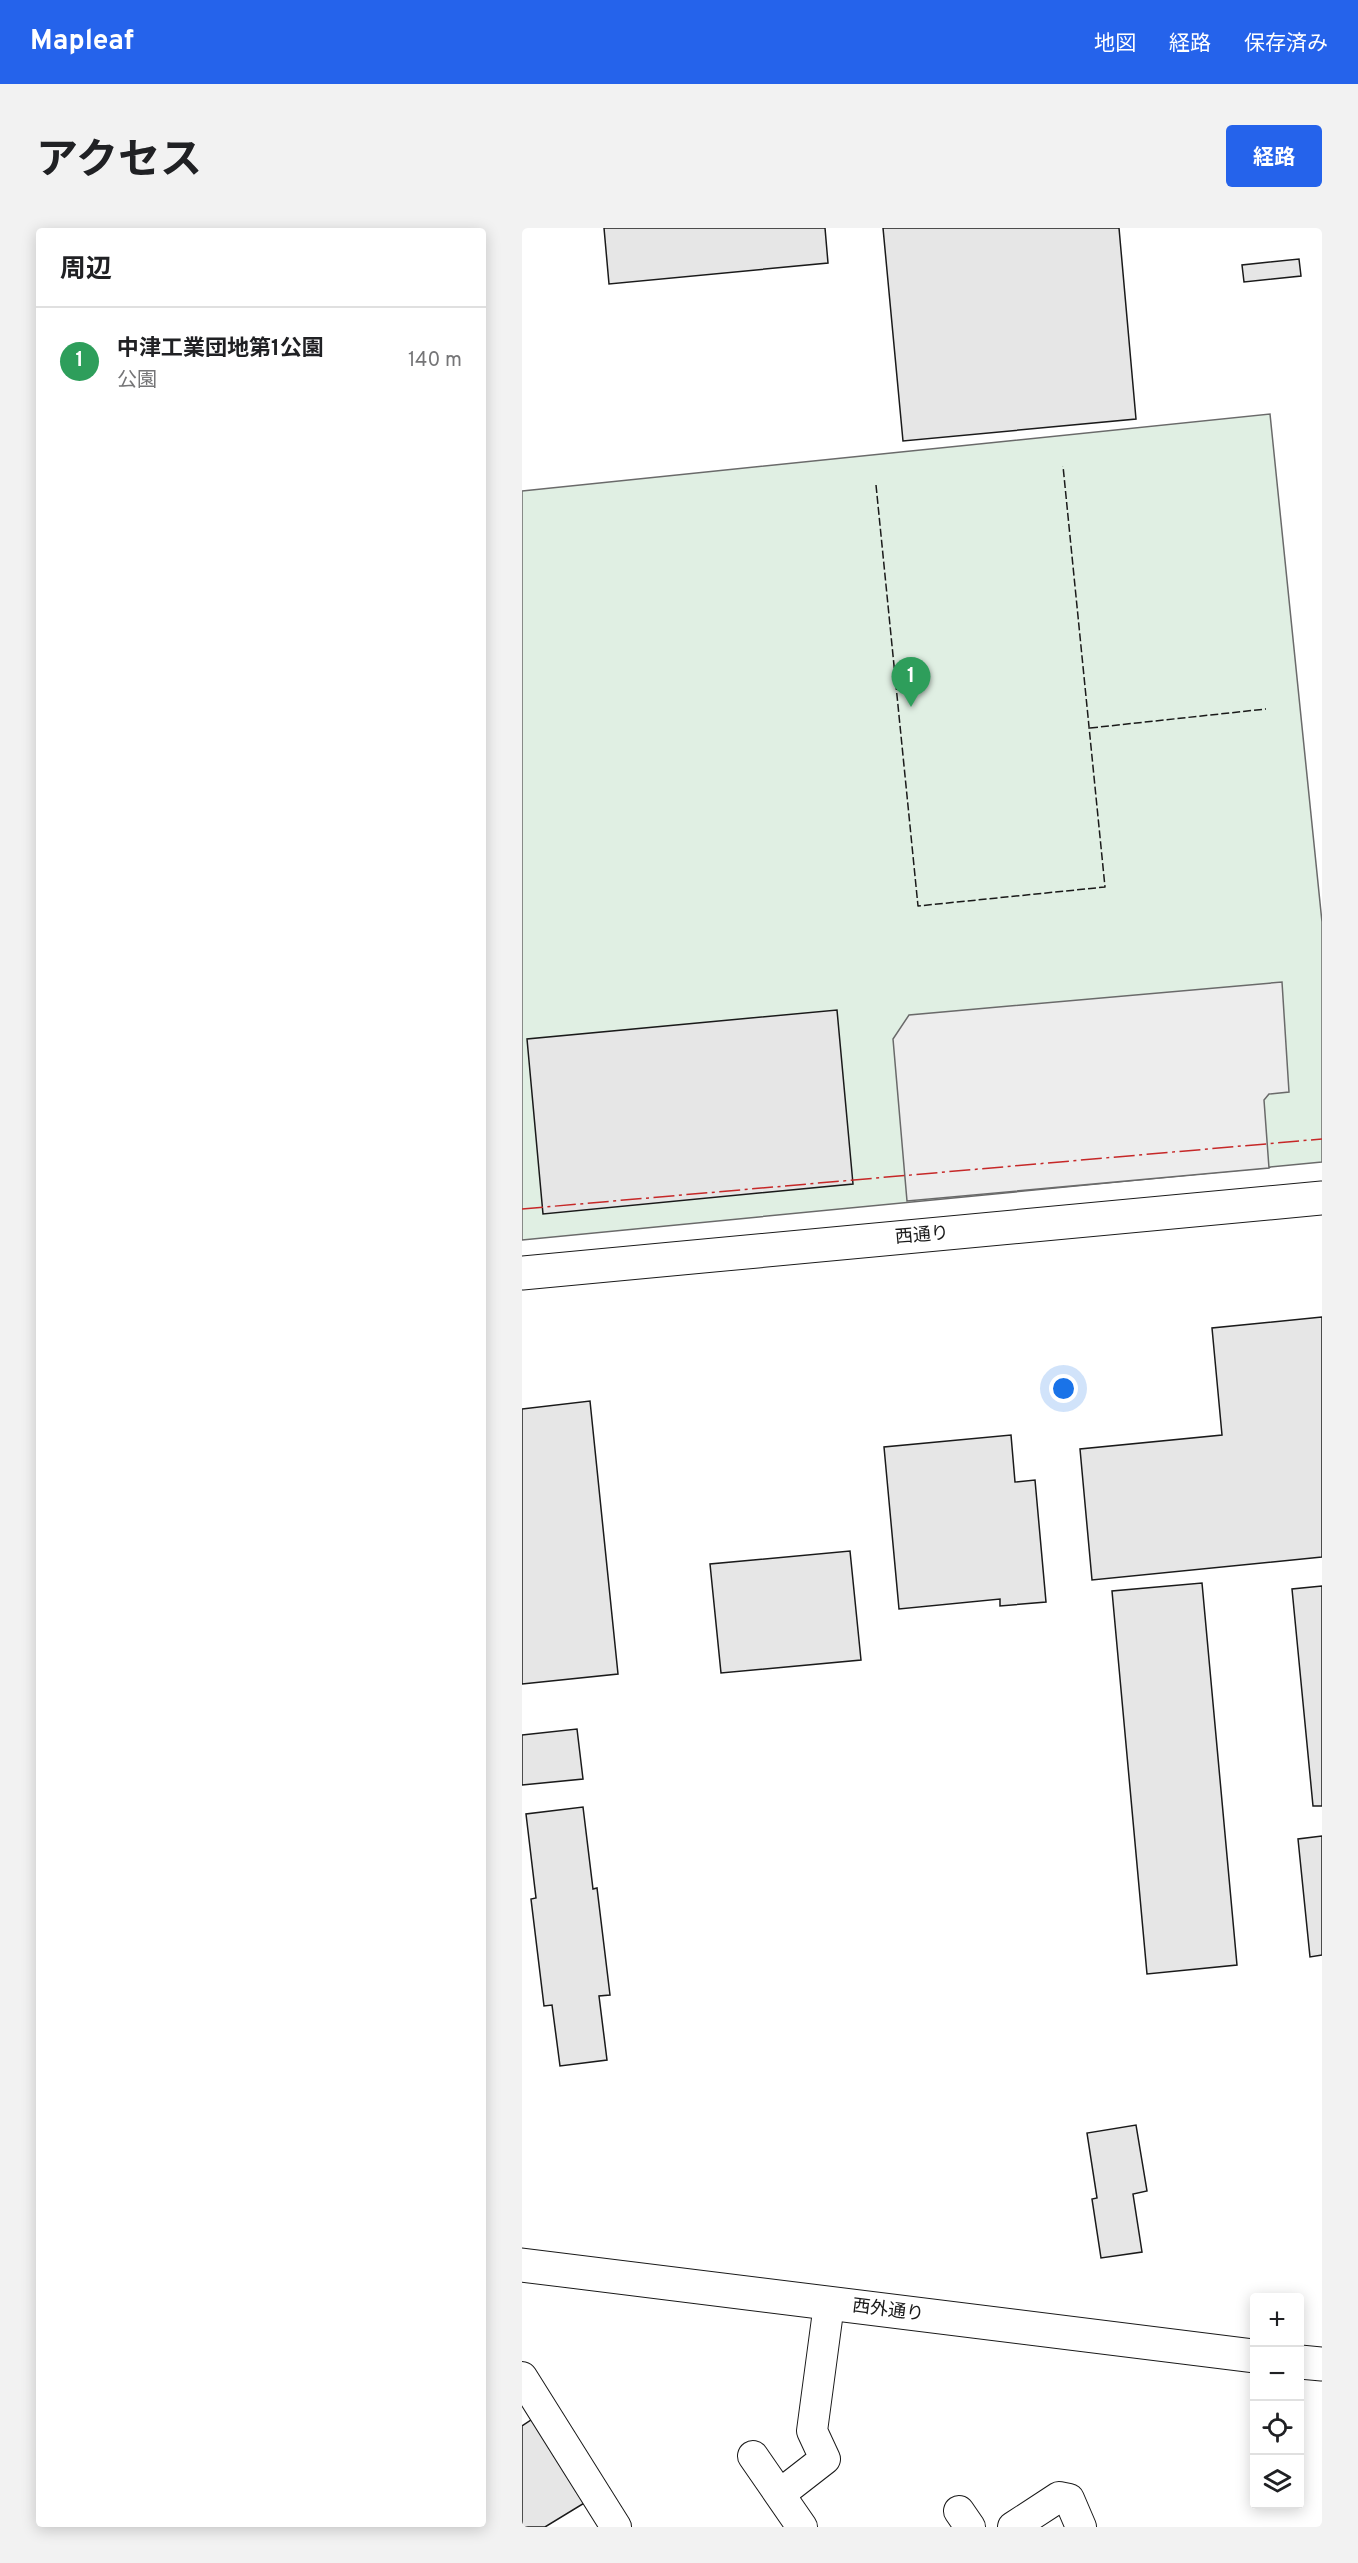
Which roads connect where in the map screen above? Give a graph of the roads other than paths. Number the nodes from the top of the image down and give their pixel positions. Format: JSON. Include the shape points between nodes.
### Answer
{"nodes":[{"id":1,"x":1322,"y":1198,"type":"edge"},
{"id":2,"x":522,"y":1273,"type":"edge"},
{"id":3,"x":522,"y":2265,"type":"edge"},
{"id":4,"x":829,"y":2304,"type":"junction"},
{"id":5,"x":1250,"y":2356,"type":"edge"},
{"id":6,"x":1304,"y":2362,"type":"edge"},
{"id":7,"x":1322,"y":2364,"type":"edge"},
{"id":8,"x":522,"y":2377,"type":"edge"},
{"id":9,"x":753,"y":2456,"type":"dead end"},
{"id":10,"x":780,"y":2494,"type":"junction"},
{"id":11,"x":616,"y":2527,"type":"edge"},
{"id":12,"x":802,"y":2527,"type":"edge"},
{"id":13,"x":1014,"y":2527,"type":"edge"},
{"id":14,"x":1082,"y":2527,"type":"edge"}],
"edges":[{"from":1,"to":2,"type":"street","name":"西通り"},
{"from":3,"to":4,"type":"street","name":"西外通り"},
{"from":4,"to":5,"type":"street","name":"西外通り"},
{"from":4,"to":10,"type":"street","via":[[812,2431],[825,2459]]},
{"from":6,"to":7,"type":"street"},
{"from":8,"to":11,"type":"street"},
{"from":9,"to":10,"type":"street"},
{"from":10,"to":12,"type":"street"},
{"from":13,"to":14,"type":"street","via":[[1059,2497],[1069,2499]]}]}
